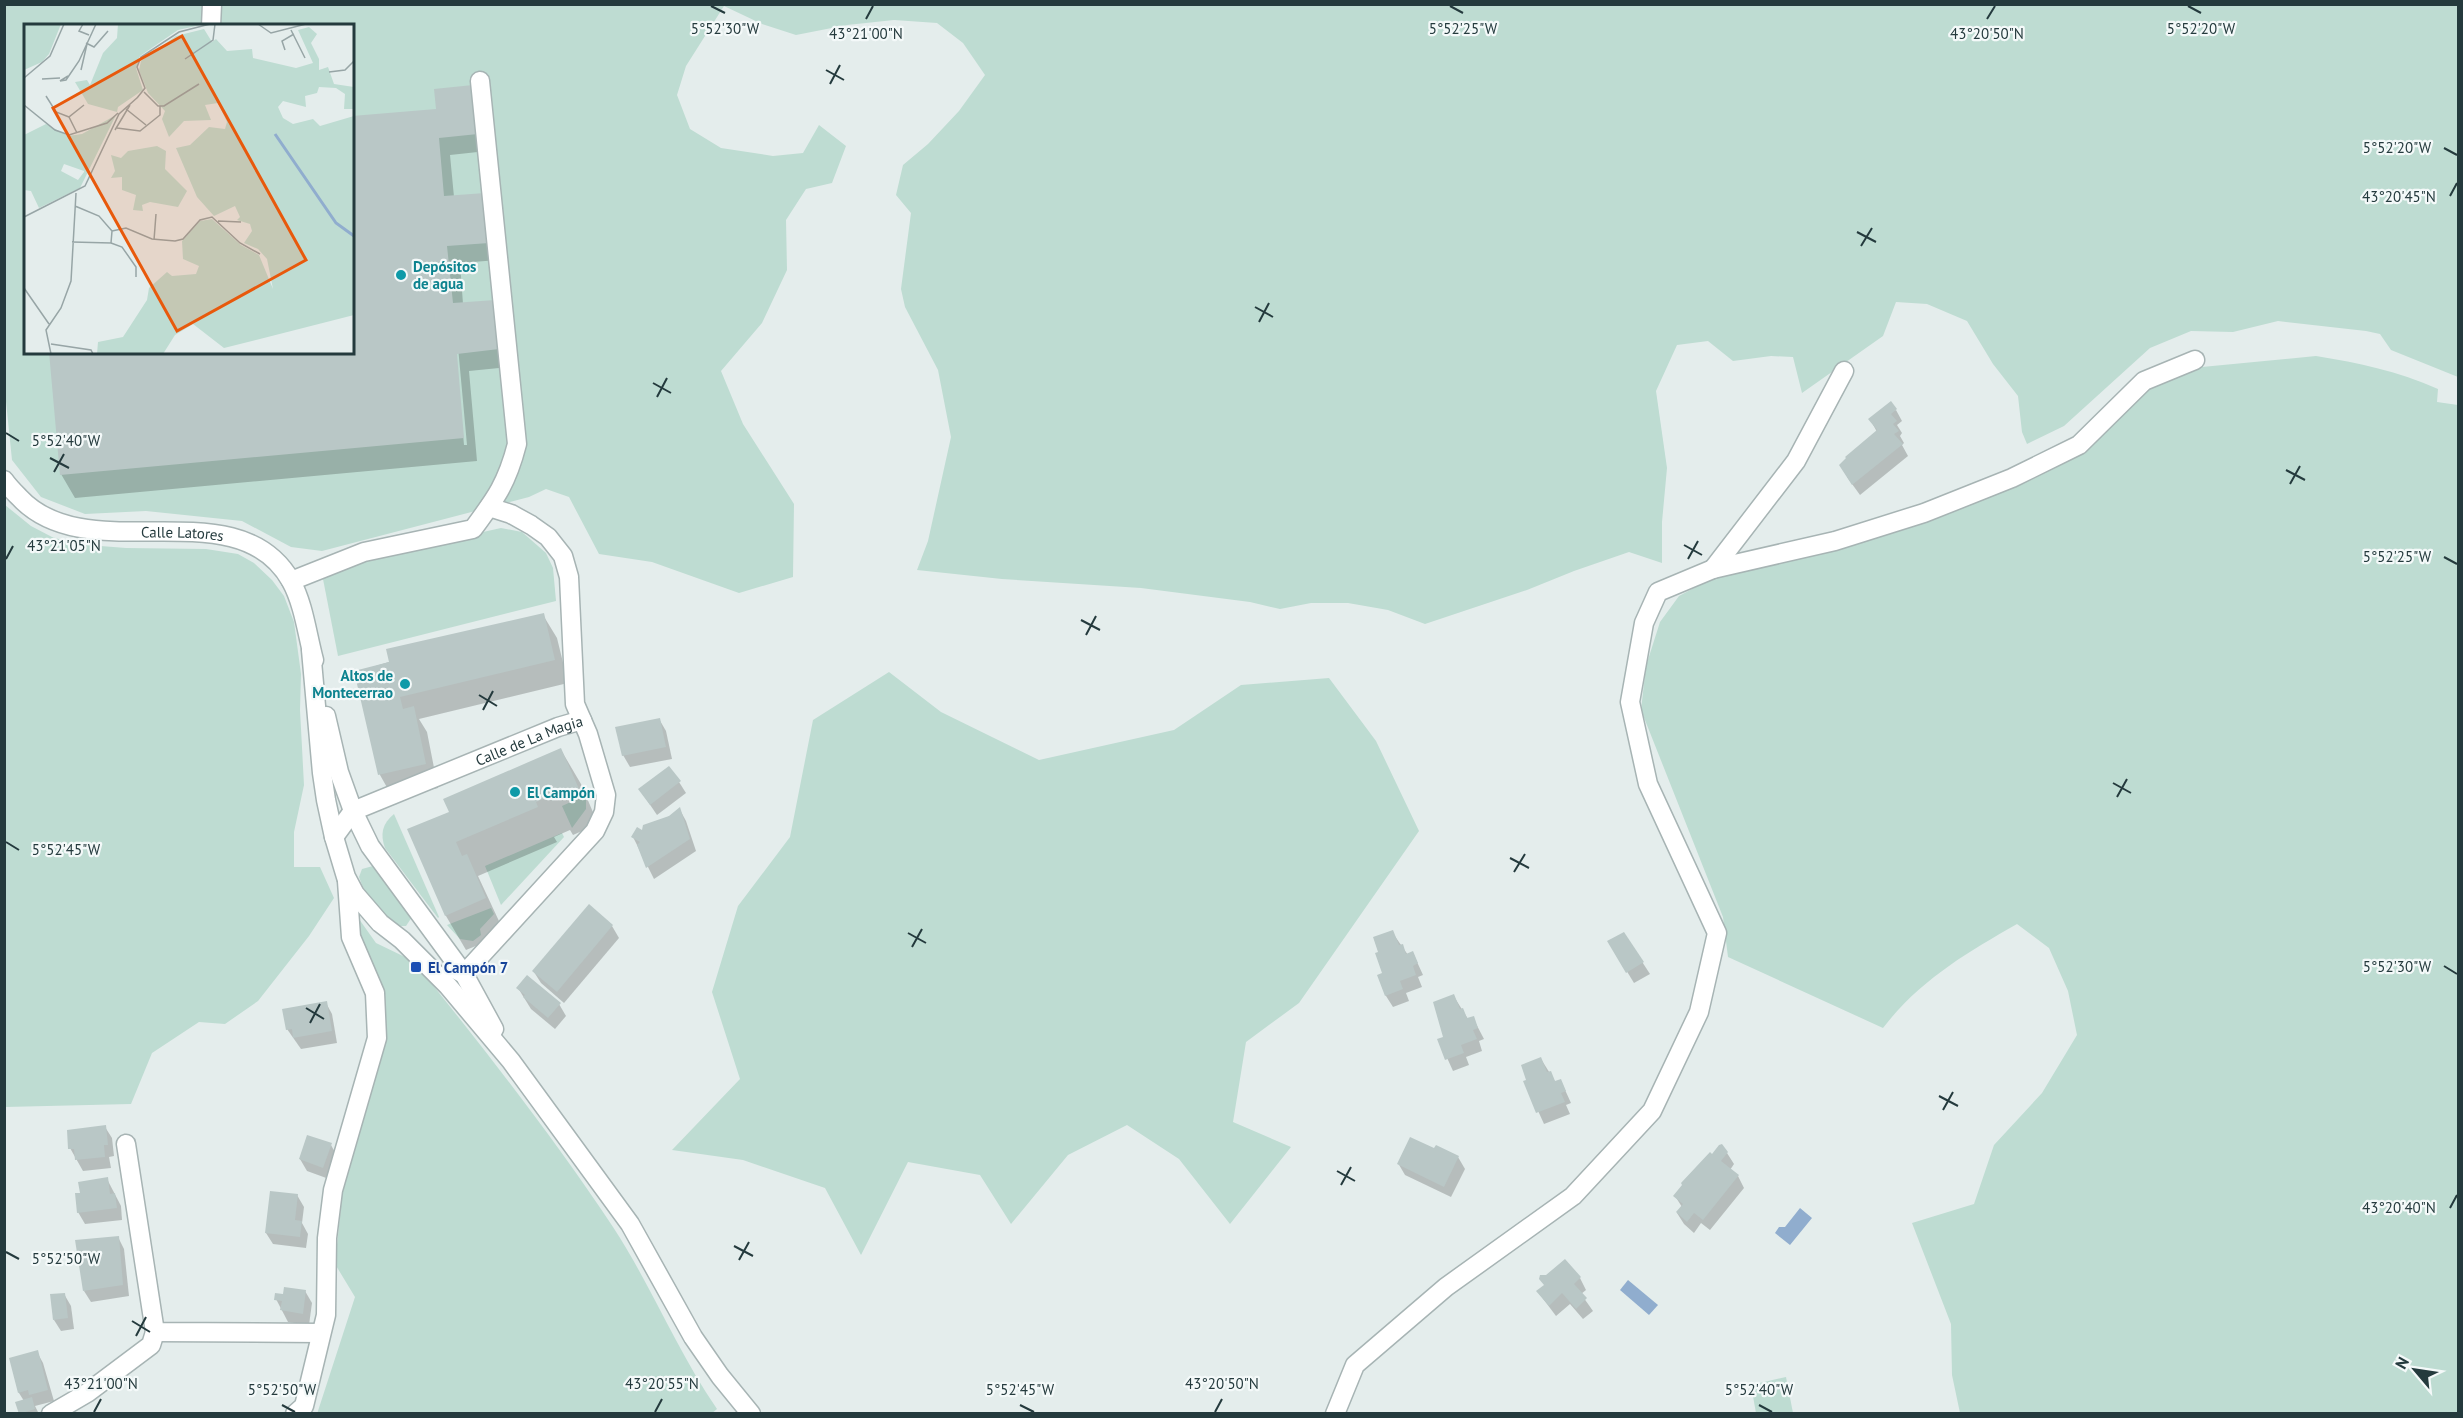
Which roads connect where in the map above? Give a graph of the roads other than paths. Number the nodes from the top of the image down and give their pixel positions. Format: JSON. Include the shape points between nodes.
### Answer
{"nodes":[{"id":1,"x":212,"y":4,"type":"edge"},
{"id":2,"x":211,"y":24,"type":"edge"},
{"id":3,"x":480,"y":81,"type":"dead end"},
{"id":4,"x":2195,"y":360,"type":"dead end"},
{"id":5,"x":1844,"y":370,"type":"dead end"},
{"id":6,"x":4,"y":480,"type":"edge"},
{"id":7,"x":489,"y":507,"type":"junction"},
{"id":8,"x":1713,"y":569,"type":"junction"},
{"id":9,"x":291,"y":581,"type":"junction"},
{"id":10,"x":311,"y":650,"type":"junction"},
{"id":11,"x":582,"y":720,"type":"junction"},
{"id":12,"x":353,"y":811,"type":"junction"},
{"id":13,"x":334,"y":837,"type":"junction"},
{"id":14,"x":346,"y":876,"type":"junction"},
{"id":15,"x":402,"y":940,"type":"junction"},
{"id":16,"x":464,"y":974,"type":"junction"},
{"id":17,"x":511,"y":1061,"type":"junction"},
{"id":18,"x":126,"y":1144,"type":"dead end"},
{"id":19,"x":155,"y":1332,"type":"junction"},
{"id":20,"x":321,"y":1333,"type":"junction"},
{"id":21,"x":51,"y":1413,"type":"edge"},
{"id":22,"x":296,"y":1413,"type":"edge"},
{"id":23,"x":751,"y":1413,"type":"edge"},
{"id":24,"x":1335,"y":1413,"type":"edge"}],
"edges":[{"from":1,"to":2,"type":"street"},
{"from":3,"to":7,"type":"street","via":[[517,444],[501,490]]},
{"from":4,"to":8,"type":"street","via":[[2144,381],[2079,445],[2012,478],[1924,513],[1835,540]]},
{"from":5,"to":8,"type":"street","via":[[1796,461]]},
{"from":6,"to":9,"type":"street","name":"Calle Latores","via":[[25,504],[47,519],[89,530],[227,536],[264,551]]},
{"from":7,"to":9,"type":"street","via":[[473,529],[364,552]]},
{"from":7,"to":11,"type":"street","via":[[531,525],[548,537],[563,556],[569,578],[575,704]]},
{"from":8,"to":24,"type":"street","via":[[1658,592],[1644,622],[1630,702],[1648,784],[1717,933],[1699,1012],[1652,1111],[1573,1196],[1446,1287],[1355,1365]]},
{"from":9,"to":10,"type":"street","name":"Calle Latores","via":[[301,604]]},
{"from":10,"to":12,"type":"street","via":[[339,772]]},
{"from":10,"to":13,"type":"street","via":[[322,773]]},
{"from":11,"to":12,"type":"street","name":"Calle de La Magia"},
{"from":11,"to":16,"type":"street","name":"Calle de La Magia","via":[[606,795],[604,812],[595,831]]},
{"from":12,"to":13,"type":"street"},
{"from":12,"to":16,"type":"street","via":[[370,846]]},
{"from":13,"to":14,"type":"street"},
{"from":14,"to":15,"type":"street","via":[[368,910]]},
{"from":14,"to":20,"type":"street","via":[[351,937],[375,993],[377,1038],[333,1190],[327,1238],[326,1315]]},
{"from":15,"to":16,"type":"street","via":[[418,942],[434,958]]},
{"from":15,"to":17,"type":"street","via":[[448,986]]},
{"from":16,"to":17,"type":"street"},
{"from":17,"to":23,"type":"street","via":[[630,1224],[693,1337]]},
{"from":18,"to":19,"type":"street"},
{"from":19,"to":20,"type":"street"},
{"from":19,"to":21,"type":"street","via":[[151,1345],[87,1393]]},
{"from":20,"to":22,"type":"street","via":[[304,1406]]}]}
